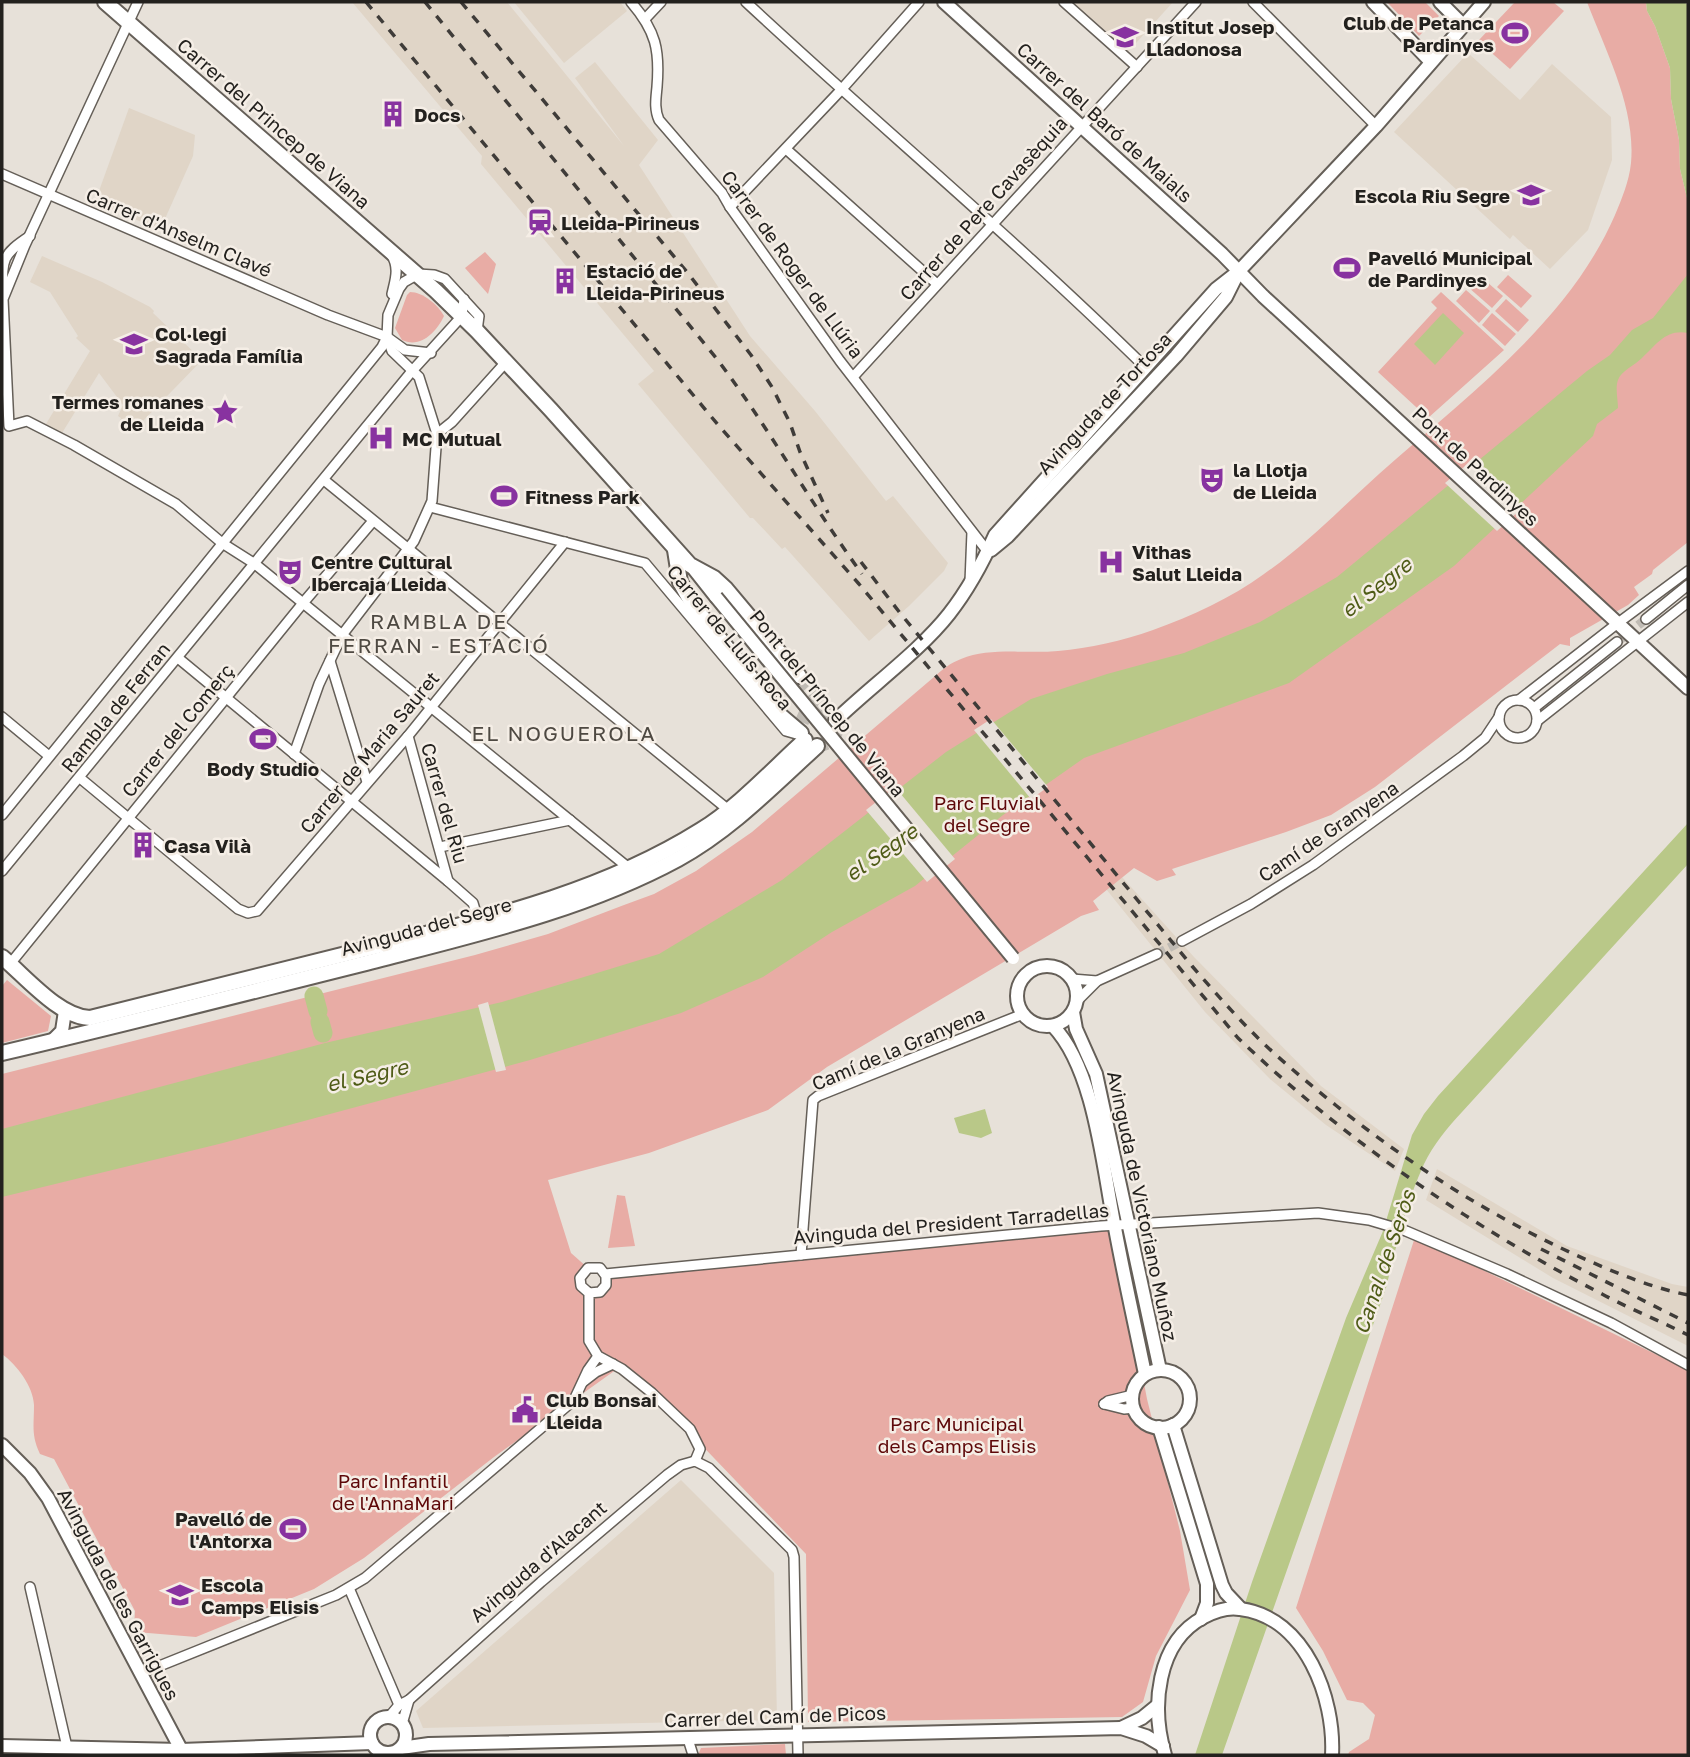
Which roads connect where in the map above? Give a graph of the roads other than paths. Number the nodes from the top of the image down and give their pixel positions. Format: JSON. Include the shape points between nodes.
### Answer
{"nodes":[{"id":1,"x":105,"y":2,"type":"edge"},
{"id":2,"x":138,"y":2,"type":"edge"},
{"id":3,"x":631,"y":2,"type":"edge"},
{"id":4,"x":661,"y":2,"type":"edge"},
{"id":5,"x":746,"y":2,"type":"edge"},
{"id":6,"x":919,"y":2,"type":"edge"},
{"id":7,"x":944,"y":2,"type":"edge"},
{"id":8,"x":1064,"y":2,"type":"edge"},
{"id":9,"x":1196,"y":2,"type":"edge"},
{"id":10,"x":1253,"y":2,"type":"edge"},
{"id":11,"x":1373,"y":2,"type":"edge"},
{"id":12,"x":1440,"y":2,"type":"edge"},
{"id":13,"x":1484,"y":2,"type":"edge"},
{"id":14,"x":645,"y":19,"type":"junction"},
{"id":15,"x":129,"y":22,"type":"junction"},
{"id":16,"x":1462,"y":25,"type":"junction"},
{"id":17,"x":1431,"y":62,"type":"junction"},
{"id":18,"x":1137,"y":67,"type":"junction"},
{"id":19,"x":841,"y":90,"type":"junction"},
{"id":20,"x":1081,"y":126,"type":"junction"},
{"id":21,"x":1376,"y":126,"type":"junction"},
{"id":22,"x":786,"y":149,"type":"junction"},
{"id":23,"x":2,"y":174,"type":"edge"},
{"id":24,"x":50,"y":196,"type":"junction"},
{"id":25,"x":730,"y":207,"type":"junction"},
{"id":26,"x":991,"y":223,"type":"junction"},
{"id":27,"x":30,"y":236,"type":"junction"},
{"id":28,"x":386,"y":247,"type":"junction"},
{"id":29,"x":1239,"y":271,"type":"junction"},
{"id":30,"x":418,"y":274,"type":"junction"},
{"id":31,"x":937,"y":284,"type":"junction"},
{"id":32,"x":3,"y":299,"type":"edge"},
{"id":33,"x":464,"y":299,"type":"junction"},
{"id":34,"x":392,"y":307,"type":"junction"},
{"id":35,"x":462,"y":316,"type":"junction"},
{"id":36,"x":477,"y":331,"type":"junction"},
{"id":37,"x":387,"y":337,"type":"junction"},
{"id":38,"x":430,"y":353,"type":"junction"},
{"id":39,"x":506,"y":362,"type":"junction"},
{"id":40,"x":1146,"y":368,"type":"junction"},
{"id":41,"x":412,"y":371,"type":"junction"},
{"id":42,"x":853,"y":377,"type":"junction"},
{"id":43,"x":437,"y":434,"type":"junction"},
{"id":44,"x":324,"y":480,"type":"junction"},
{"id":45,"x":430,"y":507,"type":"junction"},
{"id":46,"x":373,"y":521,"type":"junction"},
{"id":47,"x":972,"y":532,"type":"junction"},
{"id":48,"x":565,"y":542,"type":"junction"},
{"id":49,"x":222,"y":543,"type":"junction"},
{"id":50,"x":408,"y":549,"type":"junction"},
{"id":51,"x":675,"y":550,"type":"junction"},
{"id":52,"x":988,"y":552,"type":"junction"},
{"id":53,"x":255,"y":564,"type":"junction"},
{"id":54,"x":690,"y":565,"type":"junction"},
{"id":55,"x":1688,"y":571,"type":"edge"},
{"id":56,"x":967,"y":585,"type":"junction"},
{"id":57,"x":1688,"y":585,"type":"edge"},
{"id":58,"x":707,"y":586,"type":"joint"},
{"id":59,"x":1688,"y":602,"type":"edge"},
{"id":60,"x":303,"y":603,"type":"junction"},
{"id":61,"x":1646,"y":618,"type":"tunnel mouth"},
{"id":62,"x":1614,"y":620,"type":"junction"},
{"id":63,"x":498,"y":623,"type":"junction"},
{"id":64,"x":342,"y":635,"type":"junction"},
{"id":65,"x":1617,"y":642,"type":"tunnel mouth"},
{"id":66,"x":1638,"y":642,"type":"junction"},
{"id":67,"x":178,"y":659,"type":"junction"},
{"id":68,"x":330,"y":661,"type":"junction"},
{"id":69,"x":799,"y":676,"type":"tunnel mouth"},
{"id":70,"x":1688,"y":688,"type":"edge"},
{"id":71,"x":227,"y":698,"type":"junction"},
{"id":72,"x":1519,"y":700,"type":"junction"},
{"id":73,"x":431,"y":707,"type":"junction"},
{"id":74,"x":1534,"y":708,"type":"junction"},
{"id":75,"x":2,"y":717,"type":"edge"},
{"id":76,"x":1499,"y":717,"type":"junction"},
{"id":77,"x":835,"y":720,"type":"tunnel mouth"},
{"id":78,"x":1537,"y":720,"type":"junction"},
{"id":79,"x":1508,"y":735,"type":"junction"},
{"id":80,"x":408,"y":736,"type":"junction"},
{"id":81,"x":1485,"y":738,"type":"junction"},
{"id":82,"x":806,"y":739,"type":"junction"},
{"id":83,"x":294,"y":754,"type":"junction"},
{"id":84,"x":49,"y":756,"type":"junction"},
{"id":85,"x":80,"y":778,"type":"junction"},
{"id":86,"x":367,"y":782,"type":"junction"},
{"id":87,"x":352,"y":801,"type":"junction"},
{"id":88,"x":732,"y":814,"type":"junction"},
{"id":89,"x":2,"y":815,"type":"edge"},
{"id":90,"x":128,"y":817,"type":"junction"},
{"id":91,"x":570,"y":820,"type":"junction"},
{"id":92,"x":440,"y":847,"type":"junction"},
{"id":93,"x":630,"y":869,"type":"junction"},
{"id":94,"x":2,"y":871,"type":"edge"},
{"id":95,"x":448,"y":881,"type":"junction"},
{"id":96,"x":480,"y":926,"type":"junction"},
{"id":97,"x":1182,"y":941,"type":"tunnel mouth"},
{"id":98,"x":1157,"y":954,"type":"tunnel mouth"},
{"id":99,"x":6,"y":960,"type":"edge"},
{"id":100,"x":1027,"y":973,"type":"junction"},
{"id":101,"x":1072,"y":979,"type":"junction"},
{"id":102,"x":1097,"y":981,"type":"junction"},
{"id":103,"x":1075,"y":1006,"type":"junction"},
{"id":104,"x":65,"y":1011,"type":"junction"},
{"id":105,"x":1023,"y":1014,"type":"junction"},
{"id":106,"x":1053,"y":1026,"type":"junction"},
{"id":107,"x":51,"y":1043,"type":"junction"},
{"id":108,"x":2,"y":1053,"type":"edge"},
{"id":109,"x":1129,"y":1224,"type":"junction"},
{"id":110,"x":1114,"y":1225,"type":"junction"},
{"id":111,"x":801,"y":1255,"type":"junction"},
{"id":112,"x":605,"y":1274,"type":"junction"},
{"id":113,"x":589,"y":1293,"type":"junction"},
{"id":114,"x":598,"y":1356,"type":"junction"},
{"id":115,"x":613,"y":1364,"type":"junction"},
{"id":116,"x":1688,"y":1365,"type":"edge"},
{"id":117,"x":1160,"y":1370,"type":"junction"},
{"id":118,"x":1145,"y":1374,"type":"junction"},
{"id":119,"x":582,"y":1383,"type":"junction"},
{"id":120,"x":1173,"y":1424,"type":"junction"},
{"id":121,"x":1159,"y":1427,"type":"junction"},
{"id":122,"x":2,"y":1445,"type":"edge"},
{"id":123,"x":697,"y":1461,"type":"junction"},
{"id":124,"x":30,"y":1587,"type":"dead end"},
{"id":125,"x":349,"y":1588,"type":"junction"},
{"id":126,"x":1241,"y":1609,"type":"junction"},
{"id":127,"x":1201,"y":1619,"type":"junction"},
{"id":128,"x":139,"y":1672,"type":"junction"},
{"id":129,"x":409,"y":1700,"type":"junction"},
{"id":130,"x":399,"y":1705,"type":"junction"},
{"id":131,"x":1158,"y":1705,"type":"junction"},
{"id":132,"x":389,"y":1717,"type":"junction"},
{"id":133,"x":404,"y":1728,"type":"junction"},
{"id":134,"x":1121,"y":1728,"type":"junction"},
{"id":135,"x":797,"y":1735,"type":"junction"},
{"id":136,"x":688,"y":1738,"type":"junction"},
{"id":137,"x":373,"y":1743,"type":"junction"},
{"id":138,"x":2,"y":1746,"type":"edge"},
{"id":139,"x":67,"y":1747,"type":"junction"},
{"id":140,"x":401,"y":1748,"type":"junction"},
{"id":141,"x":318,"y":1750,"type":"edge"},
{"id":142,"x":427,"y":1750,"type":"edge"},
{"id":143,"x":444,"y":1750,"type":"edge"},
{"id":144,"x":260,"y":1751,"type":"edge"},
{"id":145,"x":1164,"y":1751,"type":"edge"},
{"id":146,"x":181,"y":1754,"type":"edge"},
{"id":147,"x":693,"y":1755,"type":"edge"},
{"id":148,"x":798,"y":1755,"type":"edge"},
{"id":149,"x":1332,"y":1755,"type":"edge"}],
"edges":[{"from":1,"to":15,"type":"main road","name":"Carrer del Princep de Viana"},
{"from":2,"to":15,"type":"street"},
{"from":3,"to":14,"type":"street","name":"Carrer de Roger de Llúria"},
{"from":4,"to":14,"type":"street"},
{"from":5,"to":19,"type":"street"},
{"from":6,"to":19,"type":"street"},
{"from":7,"to":20,"type":"main road","name":"Carrer del Baró de Maials"},
{"from":8,"to":18,"type":"street"},
{"from":9,"to":18,"type":"street","name":"Carrer de Pere Cavasèquia"},
{"from":10,"to":21,"type":"street"},
{"from":11,"to":17,"type":"main road"},
{"from":12,"to":16,"type":"main road"},
{"from":13,"to":16,"type":"main road","name":"Avinguda de Tortosa"},
{"from":14,"to":25,"type":"street","name":"Carrer de Roger de Llúria","via":[[658,53],[657,116]]},
{"from":15,"to":24,"type":"street"},
{"from":15,"to":28,"type":"main road","name":"Carrer del Princep de Viana"},
{"from":16,"to":17,"type":"main road","name":"Avinguda de Tortosa"},
{"from":17,"to":21,"type":"main road","name":"Avinguda de Tortosa"},
{"from":18,"to":20,"type":"street","name":"Carrer de Pere Cavasèquia"},
{"from":19,"to":22,"type":"street"},
{"from":19,"to":26,"type":"street"},
{"from":20,"to":26,"type":"street","name":"Carrer de Pere Cavasèquia"},
{"from":20,"to":29,"type":"main road","name":"Carrer del Baró de Maials"},
{"from":21,"to":29,"type":"main road","name":"Avinguda de Tortosa"},
{"from":22,"to":25,"type":"street"},
{"from":22,"to":31,"type":"street"},
{"from":23,"to":24,"type":"street","name":"Carrer d'Anselm Clavé"},
{"from":24,"to":27,"type":"street"},
{"from":24,"to":37,"type":"street","name":"Carrer d'Anselm Clavé"},
{"from":25,"to":42,"type":"street","name":"Carrer de Roger de Llúria"},
{"from":26,"to":31,"type":"street","name":"Carrer de Pere Cavasèquia"},
{"from":26,"to":40,"type":"street"},
{"from":27,"to":32,"type":"street"},
{"from":27,"to":32,"type":"street","via":[[5,256]]},
{"from":28,"to":30,"type":"main road","name":"Carrer del Princep de Viana"},
{"from":28,"to":34,"type":"street","via":[[397,268]]},
{"from":29,"to":40,"type":"main road","name":"Avinguda de Tortosa","via":[[1216,289]]},
{"from":29,"to":52,"type":"main road","name":"Avinguda de Tortosa","via":[[1226,297],[1176,356]]},
{"from":29,"to":62,"type":"main road","name":"Pont de Pardinyes"},
{"from":30,"to":33,"type":"street","name":"Carrer del Princep de Viana","via":[[443,278]]},
{"from":30,"to":34,"type":"street","via":[[402,285]]},
{"from":30,"to":35,"type":"main road","name":"Carrer del Princep de Viana"},
{"from":31,"to":42,"type":"street","name":"Carrer de Pere Cavasèquia"},
{"from":32,"to":49,"type":"street","via":[[9,426],[27,421],[74,445],[176,504]]},
{"from":33,"to":35,"type":"street"},
{"from":33,"to":36,"type":"street","name":"Carrer del Princep de Viana","via":[[479,316]]},
{"from":34,"to":37,"type":"street"},
{"from":35,"to":36,"type":"main road","name":"Carrer del Princep de Viana"},
{"from":35,"to":38,"type":"street"},
{"from":36,"to":39,"type":"main road","name":"Carrer del Princep de Viana"},
{"from":37,"to":38,"type":"street","via":[[405,350]]},
{"from":37,"to":41,"type":"street","via":[[392,351]]},
{"from":37,"to":49,"type":"street","name":"Rambla de Ferran"},
{"from":38,"to":41,"type":"street","name":"Rambla de Ferran"},
{"from":39,"to":43,"type":"street"},
{"from":39,"to":51,"type":"main road","name":"Carrer del Princep de Viana"},
{"from":40,"to":52,"type":"main road","name":"Avinguda de Tortosa","via":[[995,536]]},
{"from":41,"to":43,"type":"street","via":[[419,377]]},
{"from":41,"to":44,"type":"street","name":"Rambla de Ferran"},
{"from":42,"to":47,"type":"street","name":"Carrer de Roger de Llúria"},
{"from":43,"to":45,"type":"street"},
{"from":44,"to":46,"type":"street"},
{"from":44,"to":53,"type":"street","name":"Rambla de Ferran"},
{"from":45,"to":48,"type":"street","name":"Carrer de Lluís Roca"},
{"from":45,"to":50,"type":"street"},
{"from":46,"to":50,"type":"street"},
{"from":46,"to":60,"type":"street","name":"Carrer del Comerç"},
{"from":47,"to":52,"type":"street","name":"Carrer de Roger de Llúria"},
{"from":47,"to":56,"type":"street"},
{"from":48,"to":63,"type":"street","name":"Carrer de Maria Sauret"},
{"from":48,"to":82,"type":"street","name":"Carrer de Lluís Roca","via":[[645,563],[786,731]]},
{"from":49,"to":53,"type":"street"},
{"from":49,"to":84,"type":"street","name":"Rambla de Ferran"},
{"from":50,"to":63,"type":"street"},
{"from":50,"to":64,"type":"street"},
{"from":51,"to":54,"type":"main road","name":"Carrer del Princep de Viana"},
{"from":51,"to":82,"type":"main road","via":[[680,582],[693,605],[781,716]]},
{"from":52,"to":56,"type":"main road","name":"Avinguda de Tortosa"},
{"from":53,"to":60,"type":"street"},
{"from":53,"to":67,"type":"street","name":"Rambla de Ferran"},
{"from":54,"to":58,"type":"main road","name":"Carrer del Princep de Viana"},
{"from":54,"to":69,"type":"main road","via":[[726,589]]},
{"from":55,"to":62,"type":"street"},
{"from":56,"to":77,"type":"main road","via":[[929,636]]},
{"from":57,"to":61,"type":"street"},
{"from":58,"to":100,"type":"main road","name":"Pont del Príncep de Viana","bridge":true},
{"from":59,"to":66,"type":"street"},
{"from":60,"to":64,"type":"street"},
{"from":60,"to":71,"type":"street","name":"Carrer del Comerç"},
{"from":62,"to":66,"type":"main road","name":"Pont de Pardinyes"},
{"from":62,"to":72,"type":"street"},
{"from":63,"to":73,"type":"street","name":"Carrer de Maria Sauret"},
{"from":63,"to":88,"type":"street"},
{"from":64,"to":68,"type":"street"},
{"from":64,"to":73,"type":"street"},
{"from":65,"to":74,"type":"street"},
{"from":66,"to":70,"type":"main road","name":"Pont de Pardinyes"},
{"from":66,"to":78,"type":"street"},
{"from":67,"to":71,"type":"street"},
{"from":67,"to":85,"type":"street","name":"Rambla de Ferran"},
{"from":68,"to":83,"type":"street"},
{"from":68,"to":86,"type":"street"},
{"from":71,"to":83,"type":"street"},
{"from":71,"to":90,"type":"street","name":"Carrer del Comerç"},
{"from":72,"to":74,"type":"street"},
{"from":72,"to":76,"type":"street","via":[[1508,703]]},
{"from":73,"to":80,"type":"street","name":"Carrer de Maria Sauret"},
{"from":73,"to":91,"type":"street"},
{"from":74,"to":78,"type":"street"},
{"from":75,"to":84,"type":"street"},
{"from":76,"to":79,"type":"street"},
{"from":76,"to":81,"type":"street","name":"Camí de Granyena"},
{"from":78,"to":79,"type":"street","via":[[1529,734],[1519,738]]},
{"from":79,"to":81,"type":"street"},
{"from":80,"to":86,"type":"street","name":"Carrer de Maria Sauret"},
{"from":80,"to":92,"type":"street","name":"Carrer del Riu"},
{"from":81,"to":97,"type":"street","name":"Camí de Granyena","via":[[1313,865]]},
{"from":82,"to":88,"type":"main road","name":"Avinguda del Segre"},
{"from":83,"to":87,"type":"street"},
{"from":84,"to":89,"type":"street","name":"Rambla de Ferran"},
{"from":85,"to":90,"type":"street"},
{"from":85,"to":94,"type":"street","name":"Rambla de Ferran"},
{"from":86,"to":87,"type":"street","name":"Carrer de Maria Sauret"},
{"from":87,"to":90,"type":"street","name":"Carrer de Maria Sauret","via":[[262,908],[248,913]]},
{"from":87,"to":95,"type":"street"},
{"from":88,"to":93,"type":"main road","name":"Avinguda del Segre"},
{"from":88,"to":96,"type":"main road","name":"Avinguda del Segre","via":[[677,859],[625,883],[561,909]]},
{"from":90,"to":99,"type":"street","name":"Carrer del Comerç"},
{"from":91,"to":92,"type":"street"},
{"from":91,"to":93,"type":"street"},
{"from":92,"to":95,"type":"street","name":"Carrer del Riu"},
{"from":93,"to":96,"type":"main road","name":"Avinguda del Segre"},
{"from":95,"to":96,"type":"street","via":[[473,903]]},
{"from":96,"to":104,"type":"main road","name":"Avinguda del Segre","via":[[90,1018]]},
{"from":96,"to":107,"type":"main road","name":"Avinguda del Segre"},
{"from":98,"to":102,"type":"street"},
{"from":99,"to":104,"type":"main road"},
{"from":100,"to":101,"type":"main road","via":[[1044,966],[1057,967]]},
{"from":100,"to":105,"type":"main road","via":[[1017,990]]},
{"from":101,"to":102,"type":"street"},
{"from":101,"to":103,"type":"main road"},
{"from":102,"to":103,"type":"street"},
{"from":103,"to":106,"type":"main road","via":[[1065,1020]]},
{"from":103,"to":109,"type":"main road","name":"Avinguda de Victoriano Muñoz","via":[[1076,1028],[1096,1074]]},
{"from":104,"to":107,"type":"main road","via":[[62,1031]]},
{"from":105,"to":106,"type":"main road","via":[[1037,1025]]},
{"from":105,"to":111,"type":"street","name":"Camí de la Granyena","via":[[813,1100]]},
{"from":106,"to":110,"type":"main road","name":"Avinguda de Victoriano Muñoz","via":[[1064,1037],[1082,1077]]},
{"from":107,"to":108,"type":"main road","name":"Avinguda del Segre"},
{"from":109,"to":110,"type":"street","name":"Avinguda del President Tarradellas"},
{"from":109,"to":116,"type":"street","name":"Avinguda del President Tarradellas","via":[[1318,1213],[1384,1223],[1611,1323]]},
{"from":109,"to":117,"type":"main road","name":"Avinguda de Victoriano Muñoz"},
{"from":110,"to":111,"type":"street","name":"Avinguda del President Tarradellas"},
{"from":110,"to":118,"type":"main road","name":"Avinguda de Victoriano Muñoz"},
{"from":111,"to":112,"type":"street","name":"Avinguda del President Tarradellas"},
{"from":112,"to":113,"type":"street","via":[[604,1289]]},
{"from":112,"to":113,"type":"street","via":[[596,1267],[584,1270],[580,1284]]},
{"from":113,"to":114,"type":"street","via":[[589,1341]]},
{"from":114,"to":115,"type":"street"},
{"from":114,"to":119,"type":"street"},
{"from":115,"to":119,"type":"street"},
{"from":115,"to":123,"type":"street","via":[[652,1392],[690,1429],[700,1449]]},
{"from":117,"to":118,"type":"main road"},
{"from":117,"to":120,"type":"main road","via":[[1176,1374],[1189,1392],[1186,1413]]},
{"from":118,"to":121,"type":"main road","via":[[1134,1387],[1134,1402],[1141,1419]]},
{"from":119,"to":125,"type":"street","via":[[574,1400]]},
{"from":120,"to":121,"type":"main road"},
{"from":120,"to":126,"type":"main road","via":[[1222,1585]]},
{"from":121,"to":127,"type":"main road","via":[[1207,1584]]},
{"from":122,"to":128,"type":"main road","name":"Avinguda de les Garrigues","via":[[48,1498]]},
{"from":123,"to":129,"type":"street","name":"Avinguda d'Alacant","via":[[667,1475]]},
{"from":123,"to":135,"type":"street","via":[[792,1550]]},
{"from":124,"to":139,"type":"street"},
{"from":125,"to":128,"type":"street"},
{"from":125,"to":130,"type":"street"},
{"from":126,"to":127,"type":"main road","via":[[1217,1611]]},
{"from":126,"to":149,"type":"main road","via":[[1283,1628],[1312,1664],[1331,1718]]},
{"from":127,"to":131,"type":"main road","via":[[1182,1632],[1169,1652]]},
{"from":128,"to":146,"type":"main road","name":"Avinguda de les Garrigues"},
{"from":129,"to":130,"type":"street","name":"Avinguda d'Alacant"},
{"from":129,"to":133,"type":"street"},
{"from":130,"to":132,"type":"street","name":"Avinguda d'Alacant"},
{"from":131,"to":134,"type":"main road"},
{"from":131,"to":145,"type":"main road"},
{"from":132,"to":133,"type":"main road"},
{"from":132,"to":137,"type":"main road","via":[[373,1725]]},
{"from":133,"to":140,"type":"main road"},
{"from":133,"to":142,"type":"main road","name":"Carrer del Camí de Picos"},
{"from":134,"to":135,"type":"main road","name":"Carrer del Camí de Picos"},
{"from":134,"to":145,"type":"main road","via":[[1146,1736]]},
{"from":135,"to":136,"type":"main road","name":"Carrer del Camí de Picos"},
{"from":135,"to":148,"type":"street"},
{"from":136,"to":143,"type":"main road","name":"Carrer del Camí de Picos"},
{"from":136,"to":147,"type":"street"},
{"from":137,"to":140,"type":"main road","via":[[385,1753]]},
{"from":137,"to":141,"type":"main road"},
{"from":138,"to":139,"type":"main road"},
{"from":139,"to":146,"type":"main road"},
{"from":140,"to":142,"type":"main road","name":"Carrer del Camí de Picos"},
{"from":141,"to":144,"type":"main road"},
{"from":142,"to":143,"type":"main road","name":"Carrer del Camí de Picos"},
{"from":144,"to":146,"type":"main road"}]}
